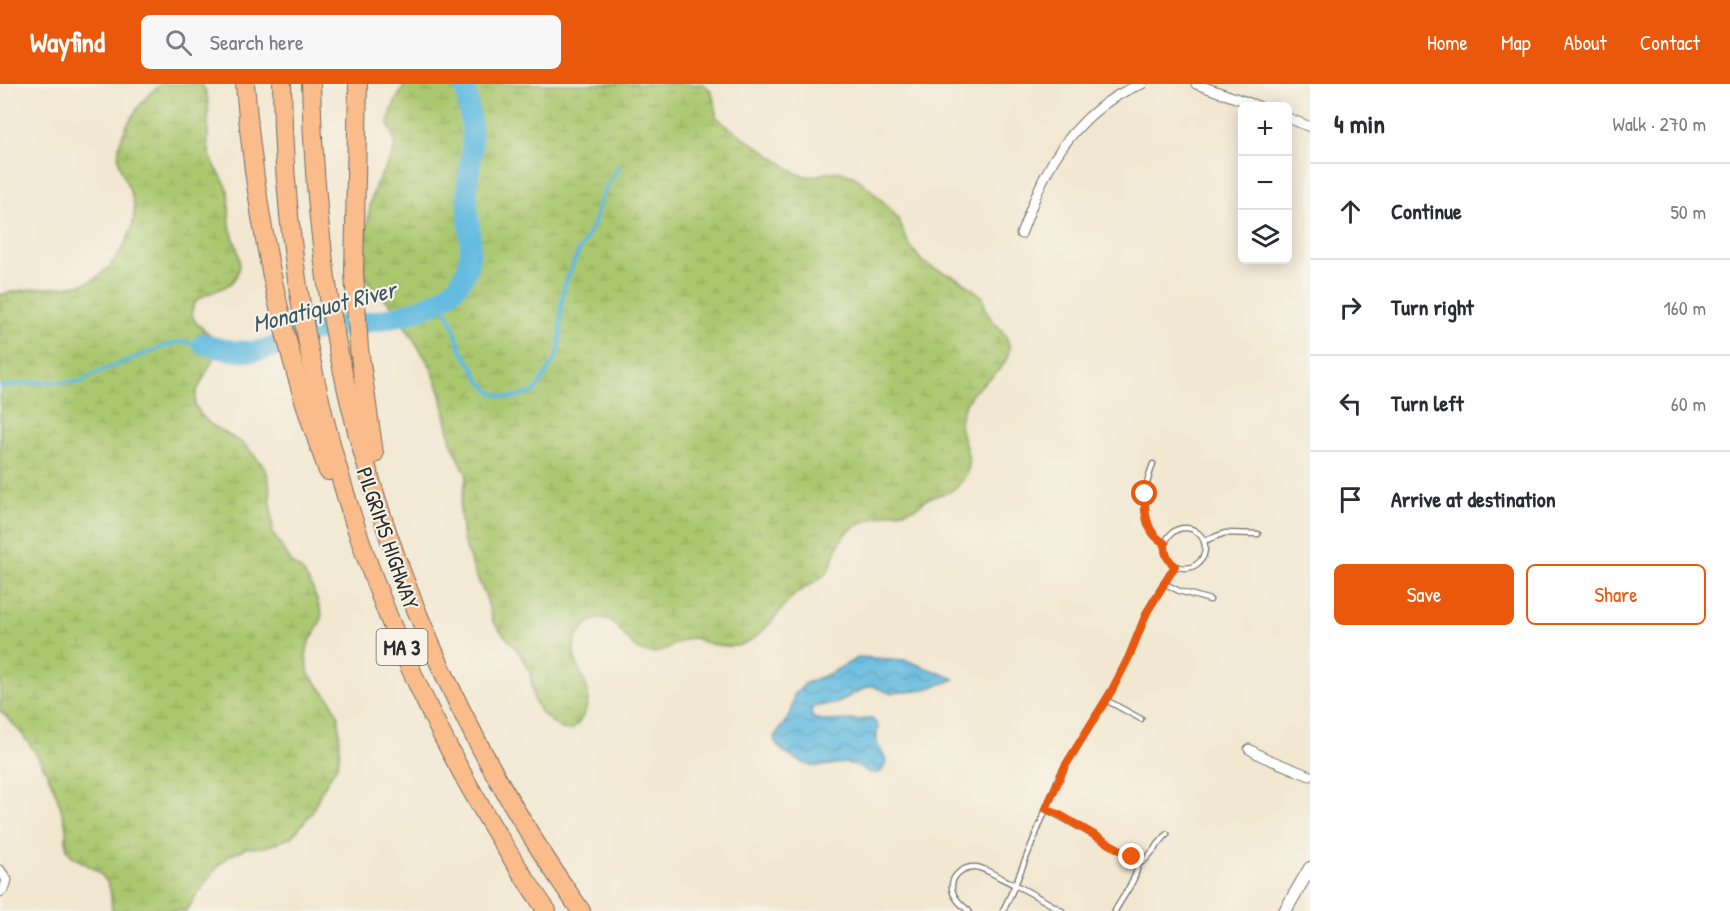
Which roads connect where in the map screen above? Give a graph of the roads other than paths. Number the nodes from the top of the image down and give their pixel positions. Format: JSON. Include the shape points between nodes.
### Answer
{"nodes":[{"id":1,"x":245,"y":84,"type":"edge"},
{"id":2,"x":282,"y":84,"type":"edge"},
{"id":3,"x":311,"y":84,"type":"edge"},
{"id":4,"x":358,"y":84,"type":"edge"},
{"id":5,"x":1142,"y":84,"type":"edge"},
{"id":6,"x":1196,"y":84,"type":"edge"},
{"id":7,"x":1247,"y":102,"type":"edge"},
{"id":8,"x":1292,"y":120,"type":"edge"},
{"id":9,"x":1310,"y":127,"type":"edge"},
{"id":10,"x":1021,"y":234,"type":"dead end"},
{"id":11,"x":303,"y":362,"type":"junction"},
{"id":12,"x":1152,"y":464,"type":"dead end"},
{"id":13,"x":1258,"y":534,"type":"dead end"},
{"id":14,"x":1204,"y":541,"type":"junction"},
{"id":15,"x":1165,"y":543,"type":"junction"},
{"id":16,"x":1175,"y":566,"type":"junction"},
{"id":17,"x":1164,"y":583,"type":"junction"},
{"id":18,"x":406,"y":584,"type":"junction"},
{"id":19,"x":1210,"y":600,"type":"dead end"},
{"id":20,"x":1106,"y":700,"type":"junction"},
{"id":21,"x":1141,"y":719,"type":"dead end"},
{"id":22,"x":1249,"y":749,"type":"dead end"},
{"id":23,"x":1310,"y":776,"type":"edge"},
{"id":24,"x":1046,"y":809,"type":"junction"},
{"id":25,"x":1167,"y":834,"type":"dead end"},
{"id":26,"x":1137,"y":865,"type":"junction"},
{"id":27,"x":1310,"y":868,"type":"edge"},
{"id":28,"x":0,"y":870,"type":"edge"},
{"id":29,"x":1015,"y":885,"type":"junction"},
{"id":30,"x":0,"y":892,"type":"edge"},
{"id":31,"x":547,"y":911,"type":"edge"},
{"id":32,"x":581,"y":911,"type":"edge"},
{"id":33,"x":969,"y":911,"type":"edge"},
{"id":34,"x":1003,"y":911,"type":"edge"},
{"id":35,"x":1062,"y":911,"type":"edge"},
{"id":36,"x":1115,"y":911,"type":"edge"},
{"id":37,"x":1285,"y":911,"type":"edge"}],
"edges":[{"from":1,"to":11,"type":"highway","via":[[266,248],[279,308]]},
{"from":2,"to":11,"type":"highway","number":"MA 3","via":[[288,196],[302,303]]},
{"from":3,"to":18,"type":"highway","name":"PILGRIMS HIGHWAY","number":"MA 3","via":[[314,170],[339,353],[369,473]]},
{"from":4,"to":18,"type":"highway","via":[[354,291],[359,349],[375,460]]},
{"from":5,"to":10,"type":"street","via":[[1107,103],[1084,122],[1059,152],[1045,175]]},
{"from":6,"to":7,"type":"street"},
{"from":8,"to":9,"type":"street"},
{"from":11,"to":31,"type":"highway","name":"PILGRIMS HIGHWAY","number":"MA 3","via":[[363,549],[418,686],[456,761]]},
{"from":12,"to":15,"type":"lane","via":[[1145,494],[1146,514],[1155,536]]},
{"from":13,"to":14,"type":"lane","via":[[1225,533]]},
{"from":14,"to":15,"type":"lane","via":[[1196,532],[1182,528],[1171,532]]},
{"from":14,"to":16,"type":"lane","via":[[1206,553],[1198,565]]},
{"from":15,"to":16,"type":"lane","via":[[1167,556]]},
{"from":16,"to":17,"type":"lane"},
{"from":17,"to":19,"type":"lane"},
{"from":17,"to":20,"type":"lane"},
{"from":18,"to":32,"type":"highway","name":"PILGRIMS HIGHWAY","number":"MA 3","via":[[447,681],[494,773]]},
{"from":20,"to":21,"type":"lane"},
{"from":20,"to":24,"type":"lane","via":[[1065,766]]},
{"from":22,"to":23,"type":"street"},
{"from":24,"to":26,"type":"lane","via":[[1125,852]]},
{"from":24,"to":29,"type":"lane"},
{"from":25,"to":26,"type":"lane"},
{"from":26,"to":36,"type":"lane"},
{"from":27,"to":37,"type":"street"},
{"from":28,"to":30,"type":"street","via":[[7,880]]},
{"from":29,"to":33,"type":"lane","via":[[977,867],[963,869],[952,881],[952,890]]},
{"from":29,"to":34,"type":"lane"},
{"from":29,"to":35,"type":"lane"}]}
